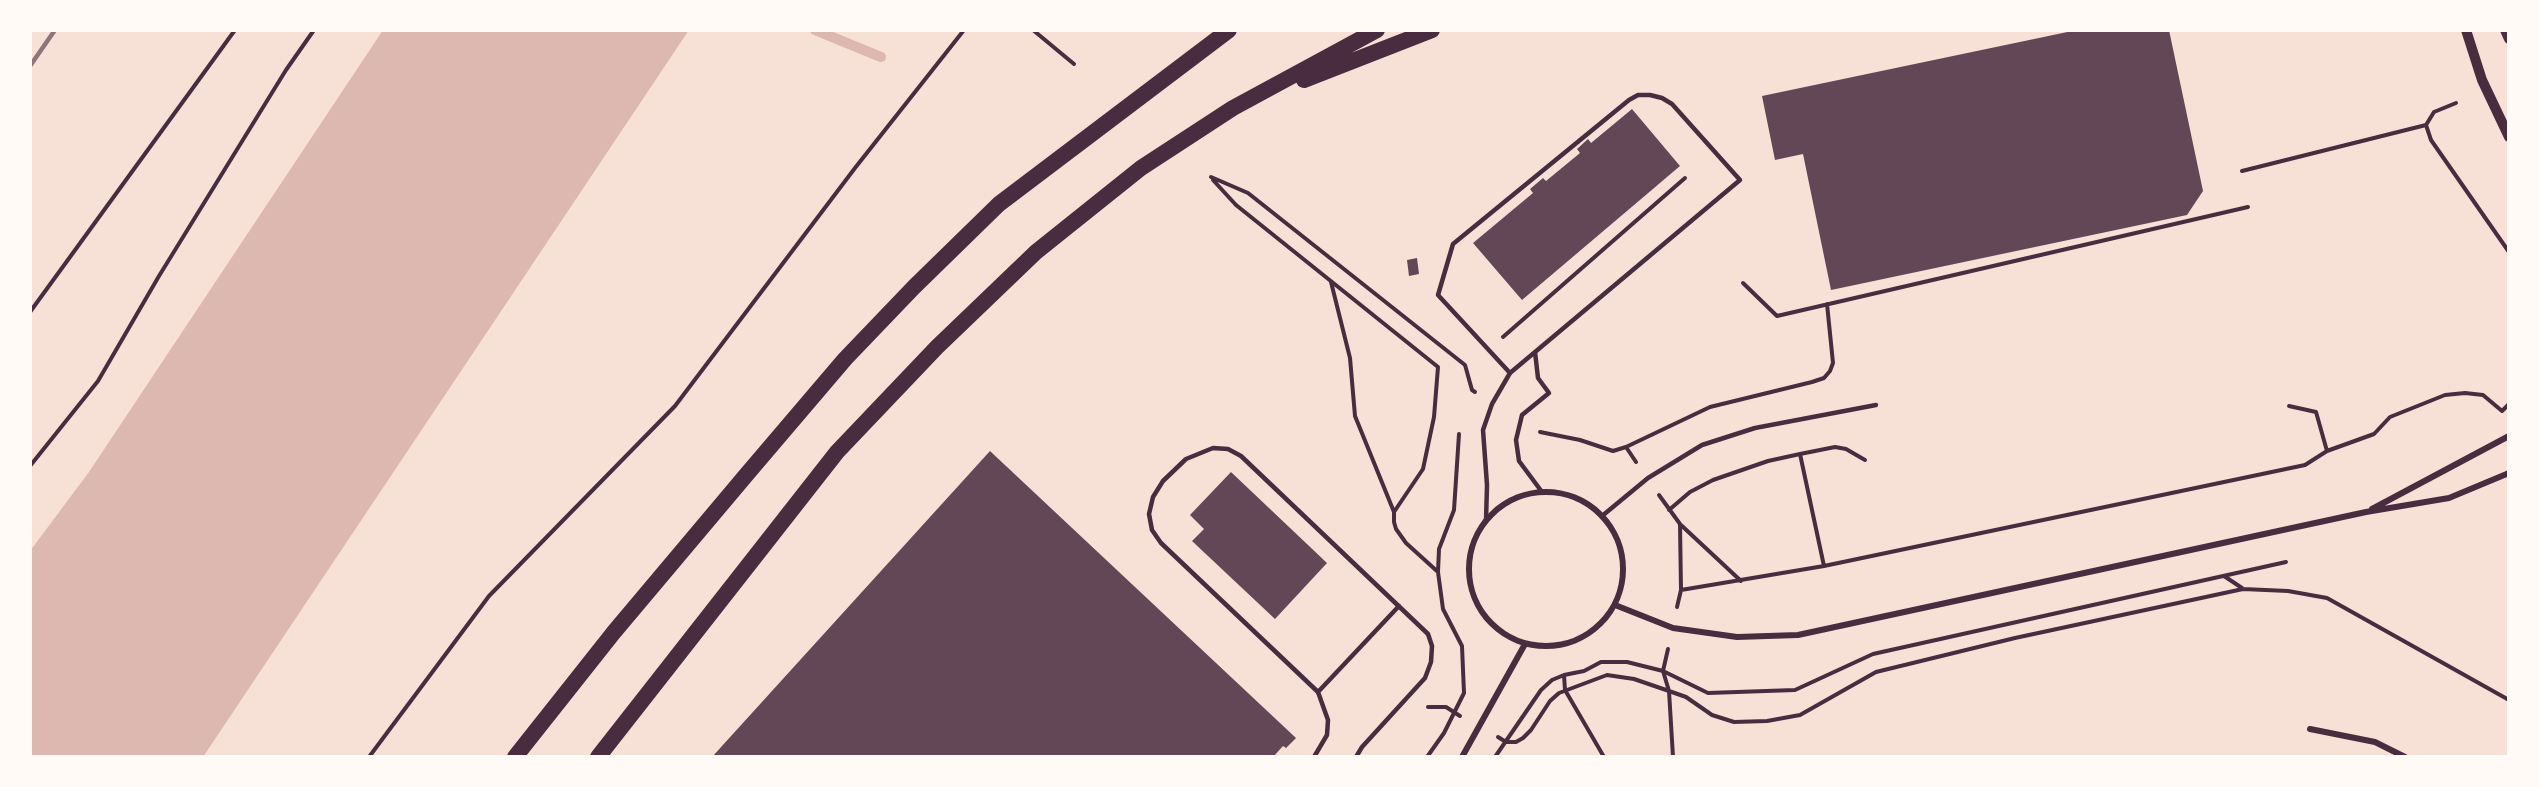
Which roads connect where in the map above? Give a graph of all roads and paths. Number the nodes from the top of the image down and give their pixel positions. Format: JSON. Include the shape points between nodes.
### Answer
{"nodes":[{"id":1,"x":235,"y":30,"type":"edge"},
{"id":2,"x":314,"y":30,"type":"edge"},
{"id":3,"x":964,"y":30,"type":"edge"},
{"id":4,"x":1033,"y":30,"type":"edge"},
{"id":5,"x":1229,"y":30,"type":"edge"},
{"id":6,"x":1241,"y":30,"type":"edge"},
{"id":7,"x":1377,"y":30,"type":"edge"},
{"id":8,"x":1432,"y":30,"type":"edge"},
{"id":9,"x":2466,"y":30,"type":"edge"},
{"id":10,"x":2505,"y":30,"type":"edge"},
{"id":11,"x":2509,"y":39,"type":"edge"},
{"id":12,"x":1074,"y":64,"type":"dead end"},
{"id":13,"x":1178,"y":68,"type":"junction"},
{"id":14,"x":2457,"y":103,"type":"dead end"},
{"id":15,"x":1233,"y":108,"type":"junction"},
{"id":16,"x":2426,"y":125,"type":"junction"},
{"id":17,"x":2509,"y":137,"type":"edge"},
{"id":18,"x":2242,"y":171,"type":"dead end"},
{"id":19,"x":1685,"y":178,"type":"dead end"},
{"id":20,"x":2248,"y":207,"type":"dead end"},
{"id":21,"x":2509,"y":252,"type":"edge"},
{"id":22,"x":1330,"y":282,"type":"junction"},
{"id":23,"x":1743,"y":283,"type":"dead end"},
{"id":24,"x":1827,"y":304,"type":"junction"},
{"id":25,"x":30,"y":312,"type":"edge"},
{"id":26,"x":1488,"y":349,"type":"junction"},
{"id":27,"x":1535,"y":352,"type":"junction"},
{"id":28,"x":1510,"y":373,"type":"junction"},
{"id":29,"x":1472,"y":390,"type":"junction"},
{"id":30,"x":1469,"y":400,"type":"dead end"},
{"id":31,"x":1492,"y":404,"type":"junction"},
{"id":32,"x":2509,"y":404,"type":"edge"},
{"id":33,"x":1876,"y":405,"type":"dead end"},
{"id":34,"x":2289,"y":406,"type":"dead end"},
{"id":35,"x":1521,"y":422,"type":"junction"},
{"id":36,"x":1460,"y":429,"type":"dead end"},
{"id":37,"x":2509,"y":436,"type":"edge"},
{"id":38,"x":1626,"y":447,"type":"junction"},
{"id":39,"x":2327,"y":451,"type":"junction"},
{"id":40,"x":1800,"y":454,"type":"junction"},
{"id":41,"x":1865,"y":460,"type":"dead end"},
{"id":42,"x":30,"y":466,"type":"edge"},
{"id":43,"x":2509,"y":473,"type":"edge"},
{"id":44,"x":1648,"y":478,"type":"junction"},
{"id":45,"x":1542,"y":492,"type":"junction"},
{"id":46,"x":1669,"y":510,"type":"junction"},
{"id":47,"x":1395,"y":512,"type":"junction"},
{"id":48,"x":2366,"y":512,"type":"junction"},
{"id":49,"x":1602,"y":516,"type":"junction"},
{"id":50,"x":1486,"y":521,"type":"junction"},
{"id":51,"x":1680,"y":525,"type":"junction"},
{"id":52,"x":2286,"y":562,"type":"dead end"},
{"id":53,"x":1824,"y":566,"type":"junction"},
{"id":54,"x":1438,"y":572,"type":"junction"},
{"id":55,"x":2224,"y":576,"type":"junction"},
{"id":56,"x":1741,"y":581,"type":"junction"},
{"id":57,"x":2243,"y":589,"type":"junction"},
{"id":58,"x":1681,"y":590,"type":"junction"},
{"id":59,"x":1615,"y":605,"type":"junction"},
{"id":60,"x":1399,"y":606,"type":"junction"},
{"id":61,"x":1673,"y":628,"type":"junction"},
{"id":62,"x":1525,"y":644,"type":"junction"},
{"id":63,"x":1663,"y":671,"type":"junction"},
{"id":64,"x":1564,"y":675,"type":"junction"},
{"id":65,"x":1565,"y":690,"type":"junction"},
{"id":66,"x":1669,"y":690,"type":"junction"},
{"id":67,"x":1318,"y":692,"type":"junction"},
{"id":68,"x":2509,"y":700,"type":"edge"},
{"id":69,"x":1454,"y":712,"type":"junction"},
{"id":70,"x":1480,"y":727,"type":"junction"},
{"id":71,"x":2310,"y":729,"type":"dead end"},
{"id":72,"x":1506,"y":742,"type":"junction"},
{"id":73,"x":369,"y":757,"type":"edge"},
{"id":74,"x":515,"y":757,"type":"edge"},
{"id":75,"x":598,"y":757,"type":"edge"},
{"id":76,"x":1314,"y":757,"type":"edge"},
{"id":77,"x":1356,"y":757,"type":"edge"},
{"id":78,"x":1427,"y":757,"type":"edge"},
{"id":79,"x":1462,"y":757,"type":"edge"},
{"id":80,"x":1494,"y":757,"type":"edge"},
{"id":81,"x":1604,"y":757,"type":"edge"},
{"id":82,"x":1673,"y":757,"type":"edge"},
{"id":83,"x":2405,"y":757,"type":"edge"}],
"edges":[{"from":1,"to":25,"type":"path"},
{"from":2,"to":42,"type":"path","via":[[159,276],[98,381]]},
{"from":3,"to":73,"type":"path","via":[[675,406],[489,596]]},
{"from":4,"to":12,"type":"path"},
{"from":5,"to":13,"type":"highway"},
{"from":6,"to":13,"type":"highway"},
{"from":7,"to":15,"type":"highway"},
{"from":8,"to":15,"type":"highway"},
{"from":9,"to":17,"type":"street","via":[[2482,80]]},
{"from":10,"to":11,"type":"street"},
{"from":13,"to":74,"type":"highway","via":[[999,204],[906,295],[845,359],[695,535]]},
{"from":14,"to":16,"type":"path","via":[[2434,112]]},
{"from":15,"to":75,"type":"highway","via":[[1141,168],[1045,245],[937,347],[837,453]]},
{"from":16,"to":18,"type":"path"},
{"from":16,"to":21,"type":"path","via":[[2431,140]]},
{"from":19,"to":26,"type":"path"},
{"from":20,"to":24,"type":"path"},
{"from":22,"to":29,"type":"path","via":[[1236,206],[1211,177],[1248,194],[1465,365]]},
{"from":22,"to":47,"type":"path","via":[[1350,358],[1355,416]]},
{"from":22,"to":47,"type":"path","via":[[1438,367],[1434,417],[1423,469]]},
{"from":23,"to":24,"type":"path","via":[[1777,316]]},
{"from":24,"to":38,"type":"path","via":[[1833,363],[1824,378],[1710,407]]},
{"from":26,"to":27,"type":"lane","via":[[1438,295],[1453,244],[1629,100],[1638,95],[1662,98],[1672,104],[1740,180]]},
{"from":26,"to":28,"type":"lane"},
{"from":27,"to":28,"type":"lane"},
{"from":27,"to":35,"type":"lane","via":[[1538,378],[1549,393],[1522,416]]},
{"from":28,"to":31,"type":"lane"},
{"from":29,"to":30,"type":"path"},
{"from":29,"to":31,"type":"path"},
{"from":31,"to":50,"type":"lane","via":[[1483,430]]},
{"from":32,"to":39,"type":"path","via":[[2502,411],[2483,395],[2445,395],[2390,417],[2374,434]]},
{"from":33,"to":44,"type":"lane","via":[[1755,428],[1702,445]]},
{"from":34,"to":39,"type":"path","via":[[2316,412]]},
{"from":35,"to":38,"type":"path","via":[[1543,433],[1613,451]]},
{"from":35,"to":45,"type":"lane","via":[[1516,440],[1519,461]]},
{"from":36,"to":54,"type":"path","via":[[1454,510],[1439,549]]},
{"from":37,"to":48,"type":"street"},
{"from":38,"to":44,"type":"path"},
{"from":39,"to":53,"type":"path","via":[[2305,465]]},
{"from":40,"to":41,"type":"path","via":[[1835,447]]},
{"from":40,"to":46,"type":"path","via":[[1713,480],[1690,492]]},
{"from":40,"to":53,"type":"path"},
{"from":43,"to":48,"type":"street","via":[[2449,498]]},
{"from":44,"to":46,"type":"path"},
{"from":44,"to":49,"type":"lane"},
{"from":45,"to":49,"type":"street","via":[[1583,501]]},
{"from":45,"to":50,"type":"street","via":[[1520,496]]},
{"from":46,"to":51,"type":"path"},
{"from":47,"to":54,"type":"path","via":[[1396,529]]},
{"from":48,"to":61,"type":"street","via":[[1798,634],[1737,637]]},
{"from":49,"to":59,"type":"street","via":[[1616,535],[1623,558],[1623,582]]},
{"from":50,"to":62,"type":"street","via":[[1475,539],[1469,565],[1471,591],[1483,615],[1501,633]]},
{"from":51,"to":56,"type":"path"},
{"from":51,"to":58,"type":"path"},
{"from":52,"to":55,"type":"path"},
{"from":53,"to":56,"type":"path"},
{"from":54,"to":69,"type":"path","via":[[1443,609],[1462,646],[1464,693]]},
{"from":55,"to":57,"type":"path"},
{"from":55,"to":63,"type":"path","via":[[1873,654],[1796,690],[1708,693]]},
{"from":56,"to":58,"type":"path"},
{"from":57,"to":66,"type":"path","via":[[1876,672],[1800,715],[1767,721],[1734,722],[1712,715]]},
{"from":57,"to":68,"type":"path","via":[[2327,598]]},
{"from":58,"to":61,"type":"path"},
{"from":59,"to":61,"type":"street"},
{"from":59,"to":62,"type":"street","via":[[1599,626],[1577,640],[1552,647]]},
{"from":60,"to":67,"type":"lane"},
{"from":60,"to":67,"type":"lane","via":[[1241,456],[1228,449],[1213,448],[1186,459],[1163,482],[1153,497],[1149,514],[1152,530],[1161,543]]},
{"from":60,"to":77,"type":"lane","via":[[1428,634],[1431,662],[1425,678]]},
{"from":61,"to":63,"type":"path"},
{"from":62,"to":70,"type":"street"},
{"from":63,"to":64,"type":"path","via":[[1615,661]]},
{"from":63,"to":66,"type":"path"},
{"from":64,"to":65,"type":"path"},
{"from":64,"to":72,"type":"path","via":[[1541,690]]},
{"from":65,"to":66,"type":"path","via":[[1607,675]]},
{"from":65,"to":72,"type":"path","via":[[1550,701],[1523,738]]},
{"from":65,"to":81,"type":"path"},
{"from":66,"to":82,"type":"path"},
{"from":67,"to":76,"type":"lane","via":[[1328,720],[1326,735]]},
{"from":69,"to":70,"type":"path"},
{"from":69,"to":78,"type":"path"},
{"from":70,"to":72,"type":"path"},
{"from":70,"to":79,"type":"street"},
{"from":71,"to":83,"type":"street","via":[[2375,742]]},
{"from":72,"to":80,"type":"path"}]}
